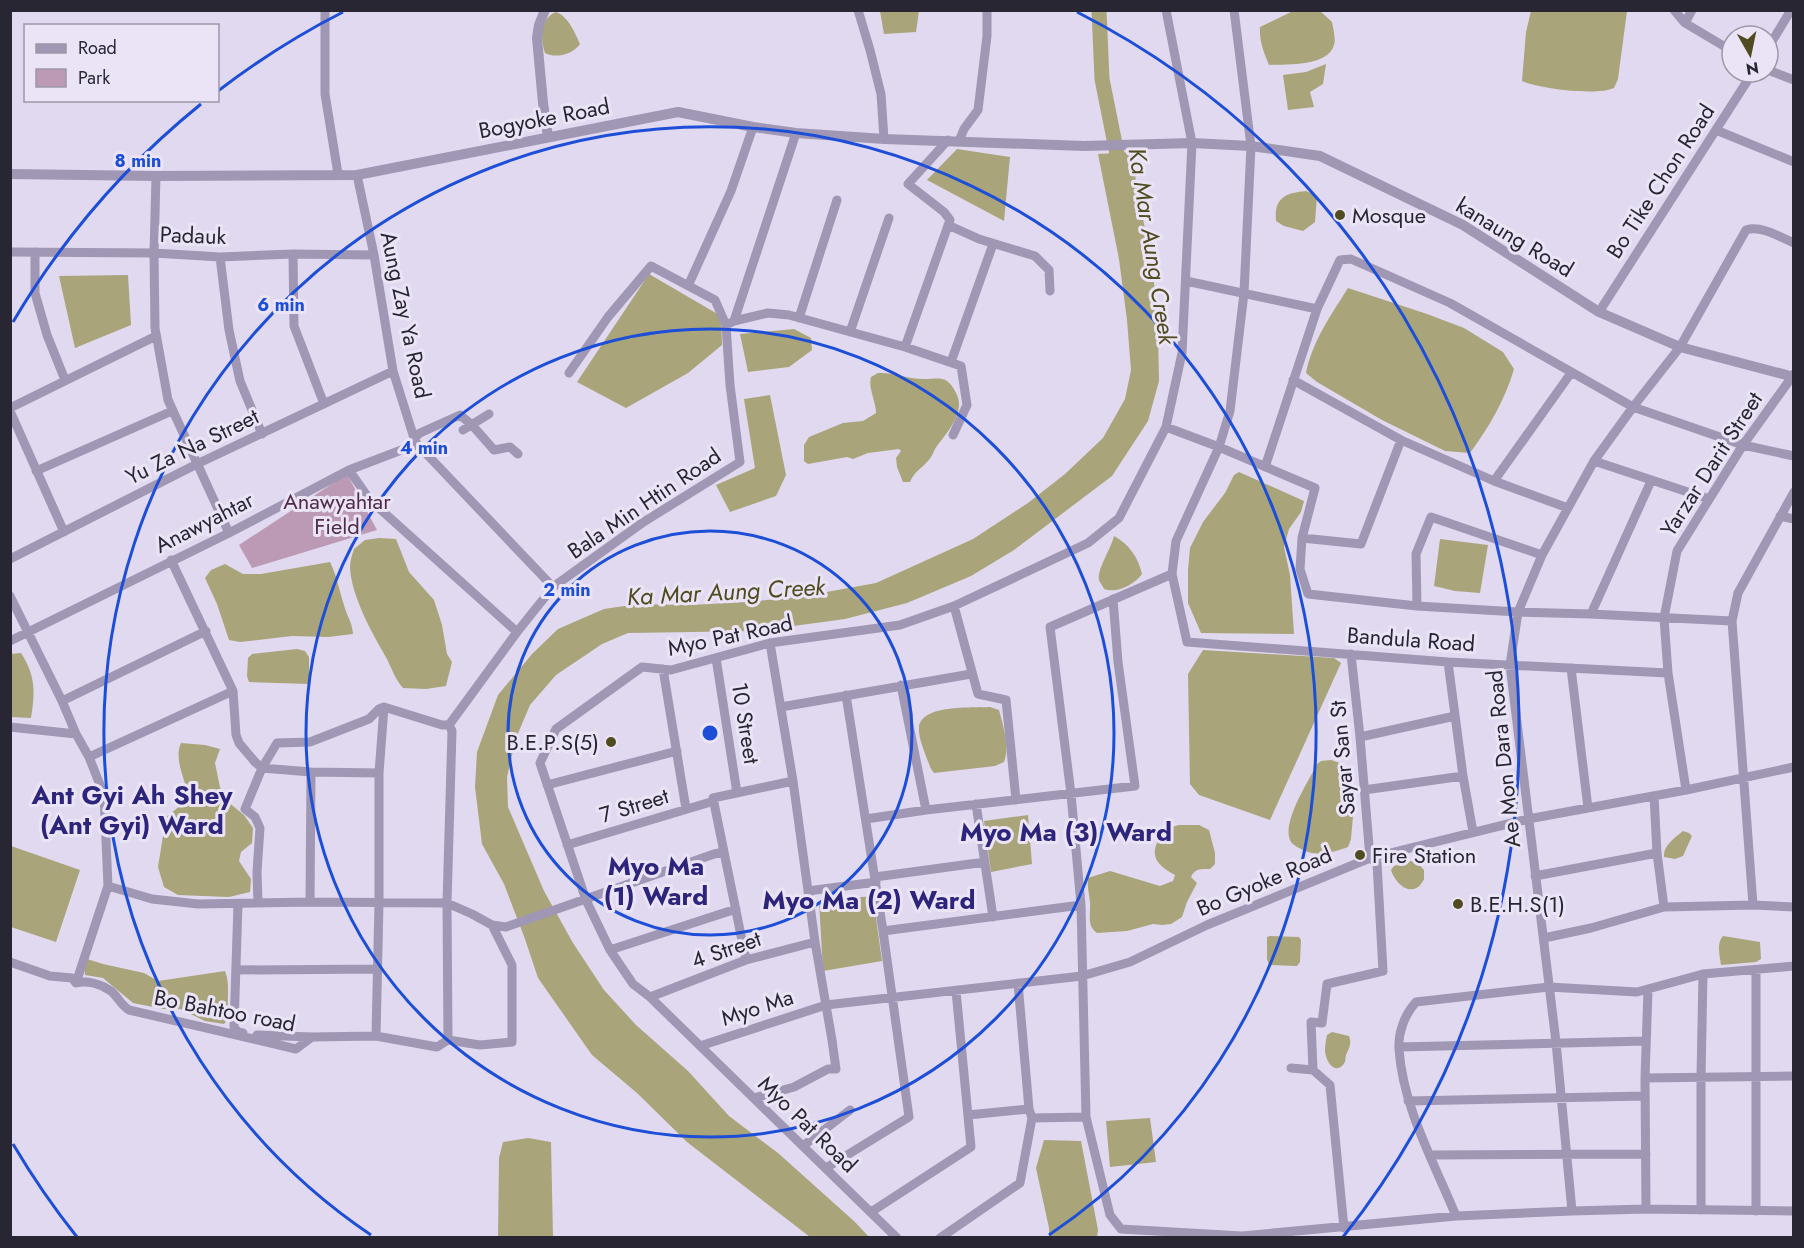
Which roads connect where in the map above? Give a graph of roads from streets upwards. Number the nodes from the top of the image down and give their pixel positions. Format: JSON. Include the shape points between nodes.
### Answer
{"nodes":[{"id":1,"x":325,"y":10,"type":"edge"},
{"id":2,"x":545,"y":10,"type":"edge"},
{"id":3,"x":858,"y":10,"type":"edge"},
{"id":4,"x":987,"y":10,"type":"edge"},
{"id":5,"x":1166,"y":10,"type":"edge"},
{"id":6,"x":1234,"y":10,"type":"edge"},
{"id":7,"x":1674,"y":10,"type":"edge"},
{"id":8,"x":1692,"y":10,"type":"edge"},
{"id":9,"x":1791,"y":10,"type":"edge"},
{"id":10,"x":1685,"y":23,"type":"junction"},
{"id":11,"x":1780,"y":28,"type":"edge"},
{"id":12,"x":1720,"y":44,"type":"edge"},
{"id":13,"x":1745,"y":84,"type":"edge"},
{"id":14,"x":753,"y":127,"type":"junction"},
{"id":15,"x":1716,"y":130,"type":"junction"},
{"id":16,"x":796,"y":133,"type":"junction"},
{"id":17,"x":548,"y":137,"type":"junction"},
{"id":18,"x":884,"y":139,"type":"junction"},
{"id":19,"x":954,"y":141,"type":"junction"},
{"id":20,"x":1192,"y":143,"type":"junction"},
{"id":21,"x":1141,"y":145,"type":"joint"},
{"id":22,"x":1251,"y":146,"type":"junction"},
{"id":23,"x":1794,"y":162,"type":"edge"},
{"id":24,"x":10,"y":174,"type":"edge"},
{"id":25,"x":338,"y":174,"type":"junction"},
{"id":26,"x":357,"y":175,"type":"junction"},
{"id":27,"x":156,"y":176,"type":"junction"},
{"id":28,"x":837,"y":200,"type":"dead end"},
{"id":29,"x":889,"y":218,"type":"dead end"},
{"id":30,"x":948,"y":225,"type":"junction"},
{"id":31,"x":1794,"y":243,"type":"edge"},
{"id":32,"x":993,"y":244,"type":"junction"},
{"id":33,"x":10,"y":252,"type":"edge"},
{"id":34,"x":35,"y":252,"type":"junction"},
{"id":35,"x":154,"y":253,"type":"junction"},
{"id":36,"x":293,"y":254,"type":"junction"},
{"id":37,"x":374,"y":255,"type":"junction"},
{"id":38,"x":220,"y":257,"type":"junction"},
{"id":39,"x":1186,"y":281,"type":"junction"},
{"id":40,"x":688,"y":286,"type":"junction"},
{"id":41,"x":1050,"y":291,"type":"dead end"},
{"id":42,"x":1244,"y":292,"type":"junction"},
{"id":43,"x":1317,"y":309,"type":"junction"},
{"id":44,"x":1599,"y":312,"type":"junction"},
{"id":45,"x":800,"y":318,"type":"junction"},
{"id":46,"x":730,"y":323,"type":"junction"},
{"id":47,"x":850,"y":332,"type":"junction"},
{"id":48,"x":156,"y":336,"type":"junction"},
{"id":49,"x":905,"y":347,"type":"junction"},
{"id":50,"x":1680,"y":347,"type":"junction"},
{"id":51,"x":951,"y":362,"type":"junction"},
{"id":52,"x":393,"y":371,"type":"junction"},
{"id":53,"x":569,"y":373,"type":"dead end"},
{"id":54,"x":1571,"y":373,"type":"junction"},
{"id":55,"x":1793,"y":376,"type":"edge"},
{"id":56,"x":65,"y":380,"type":"junction"},
{"id":57,"x":1293,"y":380,"type":"junction"},
{"id":58,"x":324,"y":404,"type":"junction"},
{"id":59,"x":1633,"y":407,"type":"junction"},
{"id":60,"x":10,"y":410,"type":"edge"},
{"id":61,"x":172,"y":411,"type":"junction"},
{"id":62,"x":489,"y":414,"type":"dead end"},
{"id":63,"x":472,"y":424,"type":"junction"},
{"id":64,"x":1166,"y":427,"type":"junction"},
{"id":65,"x":463,"y":430,"type":"dead end"},
{"id":66,"x":262,"y":434,"type":"junction"},
{"id":67,"x":953,"y":435,"type":"dead end"},
{"id":68,"x":1401,"y":440,"type":"junction"},
{"id":69,"x":416,"y":441,"type":"junction"},
{"id":70,"x":1743,"y":445,"type":"junction"},
{"id":71,"x":1219,"y":447,"type":"junction"},
{"id":72,"x":518,"y":454,"type":"dead end"},
{"id":73,"x":1794,"y":456,"type":"edge"},
{"id":74,"x":1594,"y":461,"type":"junction"},
{"id":75,"x":197,"y":464,"type":"junction"},
{"id":76,"x":1265,"y":467,"type":"junction"},
{"id":77,"x":349,"y":470,"type":"junction"},
{"id":78,"x":36,"y":471,"type":"junction"},
{"id":79,"x":1494,"y":481,"type":"junction"},
{"id":80,"x":1652,"y":481,"type":"junction"},
{"id":81,"x":1794,"y":492,"type":"edge"},
{"id":82,"x":1709,"y":500,"type":"junction"},
{"id":83,"x":1568,"y":508,"type":"junction"},
{"id":84,"x":1780,"y":516,"type":"junction"},
{"id":85,"x":1794,"y":519,"type":"edge"},
{"id":86,"x":64,"y":532,"type":"junction"},
{"id":87,"x":229,"y":533,"type":"junction"},
{"id":88,"x":1302,"y":538,"type":"junction"},
{"id":89,"x":1542,"y":555,"type":"junction"},
{"id":90,"x":10,"y":559,"type":"edge"},
{"id":91,"x":171,"y":560,"type":"junction"},
{"id":92,"x":1172,"y":574,"type":"junction"},
{"id":93,"x":553,"y":587,"type":"junction"},
{"id":94,"x":10,"y":596,"type":"edge"},
{"id":95,"x":1113,"y":599,"type":"junction"},
{"id":96,"x":954,"y":606,"type":"junction"},
{"id":97,"x":1417,"y":606,"type":"junction"},
{"id":98,"x":1518,"y":612,"type":"junction"},
{"id":99,"x":1591,"y":614,"type":"junction"},
{"id":100,"x":1664,"y":618,"type":"junction"},
{"id":101,"x":1732,"y":621,"type":"junction"},
{"id":102,"x":206,"y":631,"type":"junction"},
{"id":103,"x":29,"y":632,"type":"junction"},
{"id":104,"x":517,"y":632,"type":"junction"},
{"id":105,"x":10,"y":641,"type":"edge"},
{"id":106,"x":770,"y":643,"type":"junction"},
{"id":107,"x":1351,"y":654,"type":"junction"},
{"id":108,"x":716,"y":658,"type":"junction"},
{"id":109,"x":1448,"y":663,"type":"junction"},
{"id":110,"x":1510,"y":664,"type":"junction"},
{"id":111,"x":1570,"y":668,"type":"junction"},
{"id":112,"x":663,"y":669,"type":"junction"},
{"id":113,"x":1668,"y":673,"type":"junction"},
{"id":114,"x":971,"y":674,"type":"junction"},
{"id":115,"x":901,"y":685,"type":"junction"},
{"id":116,"x":233,"y":691,"type":"junction"},
{"id":117,"x":846,"y":694,"type":"junction"},
{"id":118,"x":62,"y":701,"type":"junction"},
{"id":119,"x":384,"y":707,"type":"junction"},
{"id":120,"x":781,"y":707,"type":"junction"},
{"id":121,"x":1455,"y":716,"type":"junction"},
{"id":122,"x":449,"y":725,"type":"junction"},
{"id":123,"x":10,"y":727,"type":"edge"},
{"id":124,"x":76,"y":734,"type":"junction"},
{"id":125,"x":1360,"y":737,"type":"junction"},
{"id":126,"x":676,"y":751,"type":"junction"},
{"id":127,"x":89,"y":757,"type":"junction"},
{"id":128,"x":1794,"y":767,"type":"edge"},
{"id":129,"x":262,"y":768,"type":"junction"},
{"id":130,"x":311,"y":772,"type":"junction"},
{"id":131,"x":380,"y":773,"type":"junction"},
{"id":132,"x":1463,"y":776,"type":"junction"},
{"id":133,"x":1744,"y":778,"type":"junction"},
{"id":134,"x":793,"y":781,"type":"junction"},
{"id":135,"x":547,"y":785,"type":"junction"},
{"id":136,"x":1364,"y":790,"type":"junction"},
{"id":137,"x":1686,"y":790,"type":"junction"},
{"id":138,"x":737,"y":793,"type":"junction"},
{"id":139,"x":1071,"y":794,"type":"junction"},
{"id":140,"x":1654,"y":796,"type":"junction"},
{"id":141,"x":1016,"y":800,"type":"junction"},
{"id":142,"x":714,"y":801,"type":"junction"},
{"id":143,"x":976,"y":804,"type":"junction"},
{"id":144,"x":1588,"y":808,"type":"junction"},
{"id":145,"x":686,"y":809,"type":"junction"},
{"id":146,"x":926,"y":810,"type":"junction"},
{"id":147,"x":866,"y":819,"type":"junction"},
{"id":148,"x":1528,"y":819,"type":"junction"},
{"id":149,"x":1473,"y":832,"type":"junction"},
{"id":150,"x":567,"y":846,"type":"junction"},
{"id":151,"x":724,"y":852,"type":"junction"},
{"id":152,"x":1657,"y":854,"type":"junction"},
{"id":153,"x":1370,"y":858,"type":"junction"},
{"id":154,"x":985,"y":862,"type":"junction"},
{"id":155,"x":1535,"y":876,"type":"junction"},
{"id":156,"x":876,"y":880,"type":"junction"},
{"id":157,"x":108,"y":886,"type":"junction"},
{"id":158,"x":808,"y":891,"type":"junction"},
{"id":159,"x":586,"y":900,"type":"junction"},
{"id":160,"x":310,"y":902,"type":"junction"},
{"id":161,"x":258,"y":903,"type":"junction"},
{"id":162,"x":380,"y":903,"type":"junction"},
{"id":163,"x":447,"y":903,"type":"junction"},
{"id":164,"x":238,"y":904,"type":"junction"},
{"id":165,"x":1081,"y":905,"type":"junction"},
{"id":166,"x":1753,"y":905,"type":"junction"},
{"id":167,"x":1664,"y":907,"type":"junction"},
{"id":168,"x":1794,"y":907,"type":"edge"},
{"id":169,"x":736,"y":909,"type":"junction"},
{"id":170,"x":993,"y":917,"type":"junction"},
{"id":171,"x":492,"y":925,"type":"junction"},
{"id":172,"x":883,"y":931,"type":"junction"},
{"id":173,"x":1544,"y":938,"type":"junction"},
{"id":174,"x":815,"y":942,"type":"junction"},
{"id":175,"x":610,"y":950,"type":"junction"},
{"id":176,"x":746,"y":960,"type":"junction"},
{"id":177,"x":10,"y":962,"type":"edge"},
{"id":178,"x":1794,"y":966,"type":"edge"},
{"id":179,"x":378,"y":969,"type":"junction"},
{"id":180,"x":237,"y":970,"type":"junction"},
{"id":181,"x":1756,"y":970,"type":"junction"},
{"id":182,"x":1703,"y":974,"type":"junction"},
{"id":183,"x":1082,"y":975,"type":"junction"},
{"id":184,"x":76,"y":983,"type":"junction"},
{"id":185,"x":1018,"y":983,"type":"junction"},
{"id":186,"x":1549,"y":987,"type":"junction"},
{"id":187,"x":1648,"y":990,"type":"junction"},
{"id":188,"x":956,"y":991,"type":"junction"},
{"id":189,"x":650,"y":997,"type":"junction"},
{"id":190,"x":891,"y":997,"type":"junction"},
{"id":191,"x":826,"y":1005,"type":"junction"},
{"id":192,"x":312,"y":1036,"type":"junction"},
{"id":193,"x":376,"y":1036,"type":"junction"},
{"id":194,"x":448,"y":1040,"type":"junction"},
{"id":195,"x":1647,"y":1041,"type":"junction"},
{"id":196,"x":1556,"y":1042,"type":"junction"},
{"id":197,"x":700,"y":1046,"type":"junction"},
{"id":198,"x":1399,"y":1047,"type":"junction"},
{"id":199,"x":1291,"y":1068,"type":"dead end"},
{"id":200,"x":1313,"y":1070,"type":"junction"},
{"id":201,"x":1794,"y":1076,"type":"edge"},
{"id":202,"x":1645,"y":1077,"type":"junction"},
{"id":203,"x":1701,"y":1077,"type":"junction"},
{"id":204,"x":1757,"y":1077,"type":"junction"},
{"id":205,"x":1646,"y":1096,"type":"junction"},
{"id":206,"x":754,"y":1098,"type":"junction"},
{"id":207,"x":1562,"y":1098,"type":"junction"},
{"id":208,"x":1408,"y":1101,"type":"junction"},
{"id":209,"x":850,"y":1110,"type":"dead end"},
{"id":210,"x":1030,"y":1114,"type":"junction"},
{"id":211,"x":968,"y":1115,"type":"junction"},
{"id":212,"x":1086,"y":1118,"type":"junction"},
{"id":213,"x":803,"y":1146,"type":"junction"},
{"id":214,"x":1646,"y":1154,"type":"junction"},
{"id":215,"x":1430,"y":1155,"type":"junction"},
{"id":216,"x":1567,"y":1155,"type":"junction"},
{"id":217,"x":826,"y":1168,"type":"junction"},
{"id":218,"x":1646,"y":1209,"type":"junction"},
{"id":219,"x":1701,"y":1210,"type":"junction"},
{"id":220,"x":1572,"y":1211,"type":"junction"},
{"id":221,"x":1756,"y":1211,"type":"junction"},
{"id":222,"x":1794,"y":1211,"type":"edge"},
{"id":223,"x":871,"y":1212,"type":"junction"},
{"id":224,"x":1456,"y":1216,"type":"junction"},
{"id":225,"x":1344,"y":1228,"type":"junction"},
{"id":226,"x":897,"y":1238,"type":"edge"},
{"id":227,"x":940,"y":1238,"type":"edge"}],
"edges":[{"from":1,"to":25,"type":"street","via":[[325,94]]},
{"from":2,"to":17,"type":"street","via":[[537,38]]},
{"from":3,"to":18,"type":"street","via":[[881,94]]},
{"from":4,"to":19,"type":"street","via":[[978,110]]},
{"from":5,"to":20,"type":"street","name":"Myo Pat Road"},
{"from":6,"to":22,"type":"street"},
{"from":7,"to":10,"type":"street"},
{"from":8,"to":10,"type":"street"},
{"from":9,"to":11,"type":"street"},
{"from":10,"to":12,"type":"street"},
{"from":13,"to":15,"type":"street","name":"Bo Tike Chon Road"},
{"from":14,"to":16,"type":"street","name":"Bogyoke Road"},
{"from":14,"to":17,"type":"street","name":"Bogyoke Road","via":[[678,112]]},
{"from":14,"to":40,"type":"street","via":[[731,191]]},
{"from":15,"to":23,"type":"street"},
{"from":15,"to":44,"type":"street","name":"Bo Tike Chon Road"},
{"from":16,"to":18,"type":"street","name":"Bogyoke Road"},
{"from":16,"to":46,"type":"street"},
{"from":17,"to":26,"type":"street","name":"Bogyoke Road"},
{"from":18,"to":19,"type":"street","name":"Bogyoke Road"},
{"from":19,"to":21,"type":"street","name":"Bogyoke Road"},
{"from":19,"to":30,"type":"street","via":[[908,184],[944,212],[950,220]]},
{"from":20,"to":21,"type":"street","name":"kanaung Road"},
{"from":20,"to":22,"type":"street","name":"kanaung Road"},
{"from":20,"to":39,"type":"street","name":"Myo Pat Road"},
{"from":22,"to":42,"type":"street"},
{"from":22,"to":44,"type":"street","name":"kanaung Road","via":[[1320,156],[1463,225]]},
{"from":24,"to":27,"type":"street","name":"Bogyoke Road"},
{"from":25,"to":26,"type":"street","name":"Bogyoke Road"},
{"from":25,"to":27,"type":"street","name":"Bogyoke Road"},
{"from":26,"to":37,"type":"street","name":"Aung Zay Ya Road"},
{"from":27,"to":35,"type":"street"},
{"from":28,"to":45,"type":"street"},
{"from":29,"to":47,"type":"street"},
{"from":30,"to":32,"type":"street"},
{"from":30,"to":49,"type":"street"},
{"from":31,"to":50,"type":"street","name":"Ae Mon Dara Road","via":[[1759,229],[1746,230]]},
{"from":32,"to":41,"type":"street","via":[[1040,260],[1049,270]]},
{"from":32,"to":51,"type":"street"},
{"from":33,"to":34,"type":"street","name":"Padauk"},
{"from":34,"to":35,"type":"street","name":"Padauk"},
{"from":34,"to":56,"type":"street","via":[[35,293]]},
{"from":35,"to":38,"type":"street","name":"Padauk"},
{"from":35,"to":48,"type":"street"},
{"from":36,"to":37,"type":"street","name":"Padauk"},
{"from":36,"to":38,"type":"street","name":"Padauk"},
{"from":36,"to":58,"type":"street","via":[[294,326]]},
{"from":37,"to":52,"type":"street","name":"Aung Zay Ya Road"},
{"from":38,"to":66,"type":"street","via":[[240,381]]},
{"from":39,"to":42,"type":"street"},
{"from":39,"to":64,"type":"street","name":"Myo Pat Road","via":[[1182,353]]},
{"from":40,"to":46,"type":"street","via":[[716,300]]},
{"from":40,"to":53,"type":"street","via":[[651,267]]},
{"from":42,"to":43,"type":"street"},
{"from":42,"to":71,"type":"street","via":[[1230,411]]},
{"from":43,"to":54,"type":"street","via":[[1340,260],[1351,259],[1450,303]]},
{"from":43,"to":57,"type":"street"},
{"from":44,"to":50,"type":"street","name":"kanaung Road"},
{"from":45,"to":46,"type":"street","via":[[768,314]]},
{"from":45,"to":47,"type":"street"},
{"from":46,"to":93,"type":"street","name":"Bala Min Htin Road","via":[[730,385],[740,462],[642,523]]},
{"from":47,"to":49,"type":"street"},
{"from":48,"to":56,"type":"street"},
{"from":48,"to":61,"type":"street"},
{"from":49,"to":51,"type":"street"},
{"from":50,"to":55,"type":"street","name":"kanaung Road"},
{"from":50,"to":59,"type":"street","name":"Ae Mon Dara Road"},
{"from":51,"to":67,"type":"street","via":[[961,366],[966,405]]},
{"from":52,"to":58,"type":"street","name":"Yu Za Na Street"},
{"from":52,"to":69,"type":"street","name":"Aung Zay Ya Road"},
{"from":54,"to":59,"type":"street"},
{"from":54,"to":79,"type":"street"},
{"from":55,"to":70,"type":"street","name":"Yarzar Darit Street"},
{"from":56,"to":60,"type":"street"},
{"from":57,"to":68,"type":"street"},
{"from":57,"to":76,"type":"street"},
{"from":58,"to":66,"type":"street","name":"Yu Za Na Street"},
{"from":59,"to":70,"type":"street"},
{"from":59,"to":74,"type":"street","name":"Ae Mon Dara Road"},
{"from":60,"to":78,"type":"street"},
{"from":61,"to":75,"type":"street"},
{"from":61,"to":78,"type":"street"},
{"from":62,"to":63,"type":"street"},
{"from":63,"to":65,"type":"street"},
{"from":63,"to":69,"type":"street","name":"Anawyahtar","via":[[458,415],[420,433]]},
{"from":63,"to":72,"type":"street","via":[[494,450],[510,447]]},
{"from":64,"to":71,"type":"street"},
{"from":64,"to":96,"type":"street","name":"Myo Pat Road","via":[[1119,518],[1088,543]]},
{"from":66,"to":75,"type":"street","name":"Yu Za Na Street"},
{"from":68,"to":79,"type":"street"},
{"from":68,"to":88,"type":"street","via":[[1361,544]]},
{"from":69,"to":77,"type":"street","name":"Anawyahtar"},
{"from":69,"to":93,"type":"street","name":"Aung Zay Ya Road"},
{"from":70,"to":73,"type":"street"},
{"from":70,"to":82,"type":"street","name":"Yarzar Darit Street"},
{"from":71,"to":76,"type":"street"},
{"from":71,"to":92,"type":"street","via":[[1176,541]]},
{"from":74,"to":80,"type":"street"},
{"from":74,"to":83,"type":"street","name":"Ae Mon Dara Road"},
{"from":75,"to":86,"type":"street","name":"Yu Za Na Street"},
{"from":75,"to":87,"type":"street"},
{"from":76,"to":88,"type":"street","via":[[1315,488]]},
{"from":77,"to":87,"type":"street","name":"Anawyahtar"},
{"from":77,"to":104,"type":"street","via":[[370,500]]},
{"from":78,"to":86,"type":"street"},
{"from":79,"to":83,"type":"street"},
{"from":80,"to":82,"type":"street"},
{"from":80,"to":99,"type":"street"},
{"from":81,"to":84,"type":"street"},
{"from":82,"to":100,"type":"street","name":"Yarzar Darit Street","via":[[1677,551]]},
{"from":83,"to":89,"type":"street","name":"Ae Mon Dara Road"},
{"from":84,"to":85,"type":"street"},
{"from":84,"to":101,"type":"street","via":[[1738,593]]},
{"from":86,"to":90,"type":"street","name":"Yu Za Na Street"},
{"from":87,"to":91,"type":"street","name":"Anawyahtar"},
{"from":88,"to":97,"type":"street","via":[[1300,569],[1308,594]]},
{"from":89,"to":97,"type":"street","via":[[1431,517],[1416,554]]},
{"from":89,"to":98,"type":"street","name":"Ae Mon Dara Road"},
{"from":91,"to":102,"type":"street"},
{"from":91,"to":103,"type":"street","name":"Anawyahtar"},
{"from":92,"to":95,"type":"street"},
{"from":92,"to":107,"type":"street","name":"Bandula Road","via":[[1187,642]]},
{"from":93,"to":104,"type":"street","name":"Bala Min Htin Road"},
{"from":94,"to":103,"type":"street"},
{"from":95,"to":139,"type":"street","via":[[1050,627]]},
{"from":95,"to":139,"type":"street","via":[[1135,786]]},
{"from":96,"to":106,"type":"street","name":"Myo Pat Road","via":[[900,625]]},
{"from":96,"to":114,"type":"street"},
{"from":97,"to":98,"type":"street"},
{"from":98,"to":99,"type":"street"},
{"from":98,"to":110,"type":"street","name":"Ae Mon Dara Road"},
{"from":99,"to":100,"type":"street"},
{"from":100,"to":101,"type":"street"},
{"from":100,"to":113,"type":"street","name":"Yarzar Darit Street"},
{"from":101,"to":133,"type":"street"},
{"from":102,"to":116,"type":"street"},
{"from":102,"to":118,"type":"street"},
{"from":103,"to":105,"type":"street","name":"Anawyahtar"},
{"from":103,"to":118,"type":"street"},
{"from":104,"to":122,"type":"street","name":"Bala Min Htin Road"},
{"from":106,"to":108,"type":"street","name":"Myo Pat Road"},
{"from":106,"to":120,"type":"street"},
{"from":107,"to":109,"type":"street","name":"Bandula Road"},
{"from":107,"to":125,"type":"street","name":"Sayar San St"},
{"from":108,"to":112,"type":"street","name":"Myo Pat Road"},
{"from":108,"to":138,"type":"street","name":"10 Street"},
{"from":109,"to":110,"type":"street","name":"Bandula Road"},
{"from":109,"to":121,"type":"street"},
{"from":110,"to":111,"type":"street","name":"Bandula Road"},
{"from":110,"to":148,"type":"street","name":"Ae Mon Dara Road"},
{"from":111,"to":113,"type":"street","name":"Bandula Road"},
{"from":111,"to":144,"type":"street"},
{"from":112,"to":126,"type":"street"},
{"from":112,"to":135,"type":"street","name":"Myo Pat Road","via":[[642,667],[556,729],[540,763]]},
{"from":113,"to":137,"type":"street","name":"Yarzar Darit Street"},
{"from":114,"to":115,"type":"street"},
{"from":114,"to":141,"type":"street","via":[[978,694],[1006,700]]},
{"from":115,"to":117,"type":"street"},
{"from":115,"to":146,"type":"street"},
{"from":116,"to":127,"type":"street"},
{"from":116,"to":129,"type":"street","via":[[239,743]]},
{"from":117,"to":120,"type":"street"},
{"from":117,"to":147,"type":"street"},
{"from":118,"to":124,"type":"street"},
{"from":119,"to":122,"type":"street"},
{"from":119,"to":129,"type":"street","via":[[369,719],[310,742],[277,743]]},
{"from":119,"to":131,"type":"street"},
{"from":120,"to":134,"type":"street"},
{"from":121,"to":125,"type":"street"},
{"from":121,"to":132,"type":"street"},
{"from":122,"to":163,"type":"street","via":[[452,731]]},
{"from":123,"to":124,"type":"street"},
{"from":124,"to":127,"type":"street"},
{"from":125,"to":136,"type":"street","name":"Sayar San St"},
{"from":126,"to":135,"type":"street"},
{"from":126,"to":145,"type":"street"},
{"from":127,"to":157,"type":"street","via":[[105,795]]},
{"from":128,"to":133,"type":"street","name":"Bo Gyoke Road"},
{"from":129,"to":130,"type":"street"},
{"from":129,"to":161,"type":"street","via":[[245,809],[260,828]]},
{"from":130,"to":131,"type":"street"},
{"from":130,"to":160,"type":"street"},
{"from":131,"to":162,"type":"street"},
{"from":132,"to":136,"type":"street"},
{"from":132,"to":149,"type":"street"},
{"from":133,"to":137,"type":"street","name":"Bo Gyoke Road"},
{"from":133,"to":166,"type":"street"},
{"from":134,"to":138,"type":"street","name":"7 Street"},
{"from":134,"to":158,"type":"street"},
{"from":135,"to":150,"type":"street","name":"Myo Pat Road"},
{"from":136,"to":153,"type":"street","name":"Sayar San St"},
{"from":137,"to":140,"type":"street","name":"Bo Gyoke Road"},
{"from":138,"to":142,"type":"street","name":"7 Street","via":[[713,798]]},
{"from":139,"to":141,"type":"street"},
{"from":139,"to":165,"type":"street"},
{"from":140,"to":144,"type":"street","name":"Bo Gyoke Road"},
{"from":140,"to":152,"type":"street"},
{"from":141,"to":143,"type":"street"},
{"from":142,"to":145,"type":"street","name":"7 Street"},
{"from":142,"to":151,"type":"street"},
{"from":143,"to":146,"type":"street"},
{"from":143,"to":154,"type":"street"},
{"from":144,"to":148,"type":"street","name":"Bo Gyoke Road"},
{"from":145,"to":150,"type":"street","name":"7 Street"},
{"from":146,"to":147,"type":"street"},
{"from":147,"to":156,"type":"street"},
{"from":148,"to":149,"type":"street","name":"Bo Gyoke Road"},
{"from":148,"to":155,"type":"street","name":"Ae Mon Dara Road"},
{"from":149,"to":153,"type":"street","name":"Bo Gyoke Road"},
{"from":150,"to":159,"type":"street","name":"Myo Pat Road"},
{"from":151,"to":159,"type":"street"},
{"from":151,"to":169,"type":"street"},
{"from":152,"to":155,"type":"street"},
{"from":152,"to":167,"type":"street"},
{"from":153,"to":183,"type":"street","name":"Bo Gyoke Road","via":[[1207,925],[1130,962]]},
{"from":153,"to":200,"type":"street","name":"Sayar San St","via":[[1377,863],[1383,971],[1327,984],[1322,1023],[1311,1022]]},
{"from":154,"to":156,"type":"street"},
{"from":154,"to":170,"type":"street"},
{"from":155,"to":173,"type":"street","name":"Ae Mon Dara Road"},
{"from":156,"to":158,"type":"street"},
{"from":156,"to":172,"type":"street"},
{"from":157,"to":164,"type":"street","via":[[152,899]]},
{"from":157,"to":184,"type":"street"},
{"from":158,"to":174,"type":"street"},
{"from":159,"to":171,"type":"street","via":[[506,927]]},
{"from":159,"to":175,"type":"street","name":"Myo Pat Road"},
{"from":160,"to":161,"type":"street"},
{"from":160,"to":162,"type":"street"},
{"from":161,"to":164,"type":"street"},
{"from":162,"to":163,"type":"street"},
{"from":162,"to":179,"type":"street"},
{"from":163,"to":171,"type":"street"},
{"from":163,"to":194,"type":"street"},
{"from":164,"to":180,"type":"street"},
{"from":165,"to":170,"type":"street"},
{"from":165,"to":183,"type":"street"},
{"from":166,"to":167,"type":"street"},
{"from":166,"to":168,"type":"street"},
{"from":167,"to":173,"type":"street"},
{"from":169,"to":175,"type":"street"},
{"from":169,"to":176,"type":"street"},
{"from":170,"to":172,"type":"street"},
{"from":171,"to":194,"type":"street","name":"Bo Bahtoo road","via":[[512,965],[512,1042],[480,1045]]},
{"from":172,"to":190,"type":"street"},
{"from":173,"to":186,"type":"street","name":"Ae Mon Dara Road"},
{"from":174,"to":176,"type":"street","name":"4 Street"},
{"from":174,"to":191,"type":"street"},
{"from":175,"to":189,"type":"street","name":"Myo Pat Road","via":[[633,984]]},
{"from":176,"to":189,"type":"street","name":"4 Street"},
{"from":177,"to":184,"type":"street","name":"Bo Bahtoo road","via":[[50,976],[72,978]]},
{"from":178,"to":181,"type":"street"},
{"from":179,"to":180,"type":"street"},
{"from":179,"to":193,"type":"street"},
{"from":180,"to":192,"type":"street","via":[[234,1028],[238,1032]]},
{"from":181,"to":182,"type":"street"},
{"from":181,"to":204,"type":"street"},
{"from":182,"to":187,"type":"street"},
{"from":182,"to":203,"type":"street"},
{"from":183,"to":185,"type":"street","name":"Bo Gyoke Road"},
{"from":183,"to":212,"type":"street"},
{"from":184,"to":192,"type":"street","name":"Bo Bahtoo road","via":[[86,981],[112,992],[129,1010],[296,1049]]},
{"from":185,"to":188,"type":"street","name":"Bo Gyoke Road"},
{"from":185,"to":210,"type":"street"},
{"from":186,"to":187,"type":"street"},
{"from":186,"to":196,"type":"street","name":"Ae Mon Dara Road"},
{"from":186,"to":198,"type":"street","via":[[1416,1002],[1408,1011]]},
{"from":187,"to":195,"type":"street"},
{"from":188,"to":190,"type":"street","name":"Bo Gyoke Road"},
{"from":188,"to":211,"type":"street"},
{"from":189,"to":197,"type":"street","name":"Myo Pat Road"},
{"from":190,"to":191,"type":"street","name":"Myo Ma"},
{"from":190,"to":217,"type":"street","via":[[909,1117]]},
{"from":191,"to":197,"type":"street","name":"Myo Ma"},
{"from":191,"to":206,"type":"street","via":[[836,1069]]},
{"from":192,"to":193,"type":"street","name":"Bo Bahtoo road"},
{"from":193,"to":194,"type":"street","name":"Bo Bahtoo road","via":[[437,1047]]},
{"from":195,"to":196,"type":"street"},
{"from":195,"to":202,"type":"street"},
{"from":196,"to":198,"type":"street"},
{"from":196,"to":207,"type":"street","name":"Ae Mon Dara Road"},
{"from":197,"to":206,"type":"street","name":"Myo Pat Road"},
{"from":198,"to":208,"type":"street"},
{"from":199,"to":200,"type":"street"},
{"from":200,"to":225,"type":"street","via":[[1330,1085]]},
{"from":201,"to":204,"type":"street"},
{"from":202,"to":203,"type":"street"},
{"from":202,"to":205,"type":"street"},
{"from":203,"to":204,"type":"street"},
{"from":203,"to":219,"type":"street"},
{"from":204,"to":221,"type":"street"},
{"from":205,"to":207,"type":"street"},
{"from":205,"to":214,"type":"street"},
{"from":206,"to":213,"type":"street","name":"Myo Pat Road"},
{"from":207,"to":208,"type":"street"},
{"from":207,"to":216,"type":"street","name":"Ae Mon Dara Road"},
{"from":208,"to":215,"type":"street"},
{"from":209,"to":213,"type":"street"},
{"from":210,"to":211,"type":"street"},
{"from":210,"to":212,"type":"street"},
{"from":210,"to":227,"type":"street","via":[[1020,1183]]},
{"from":211,"to":223,"type":"street","via":[[971,1147]]},
{"from":212,"to":225,"type":"street","via":[[1110,1215],[1121,1229],[1242,1236]]},
{"from":213,"to":217,"type":"street","name":"Myo Pat Road"},
{"from":214,"to":216,"type":"street"},
{"from":214,"to":218,"type":"street"},
{"from":215,"to":216,"type":"street"},
{"from":215,"to":224,"type":"street"},
{"from":216,"to":220,"type":"street","name":"Ae Mon Dara Road"},
{"from":217,"to":223,"type":"street","name":"Myo Pat Road"},
{"from":218,"to":219,"type":"street"},
{"from":218,"to":220,"type":"street"},
{"from":219,"to":221,"type":"street"},
{"from":220,"to":224,"type":"street"},
{"from":221,"to":222,"type":"street"},
{"from":223,"to":226,"type":"street","name":"Myo Pat Road"},
{"from":224,"to":225,"type":"street"}]}
